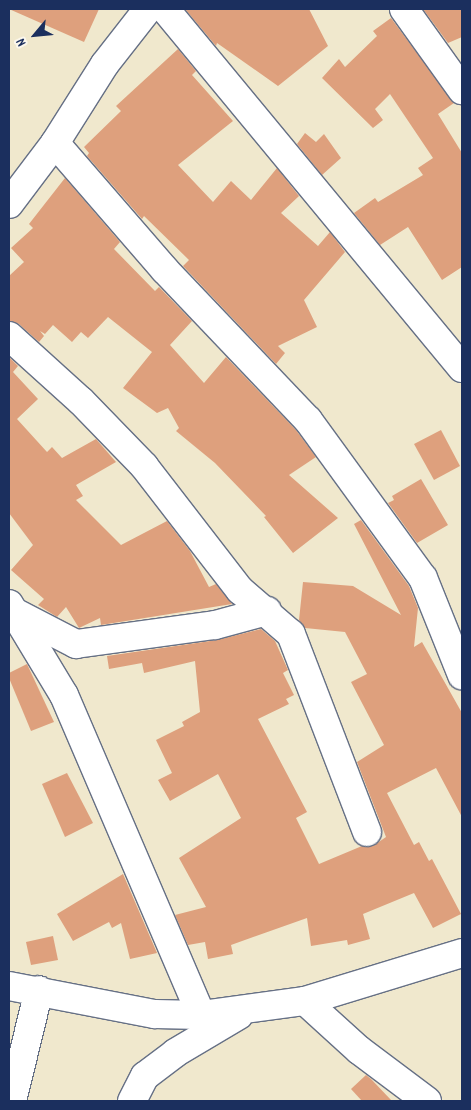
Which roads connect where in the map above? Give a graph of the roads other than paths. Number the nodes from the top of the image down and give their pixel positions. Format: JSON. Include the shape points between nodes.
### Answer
{"nodes":[{"id":1,"x":148,"y":9,"type":"edge"},
{"id":2,"x":165,"y":9,"type":"edge"},
{"id":3,"x":404,"y":9,"type":"edge"},
{"id":4,"x":462,"y":90,"type":"edge"},
{"id":5,"x":55,"y":144,"type":"junction"},
{"id":6,"x":9,"y":204,"type":"edge"},
{"id":7,"x":9,"y":336,"type":"edge"},
{"id":8,"x":462,"y":368,"type":"edge"},
{"id":9,"x":12,"y":608,"type":"edge"},
{"id":10,"x":267,"y":611,"type":"junction"},
{"id":11,"x":462,"y":675,"type":"edge"},
{"id":12,"x":367,"y":832,"type":"dead end"},
{"id":13,"x":462,"y":953,"type":"edge"},
{"id":14,"x":9,"y":986,"type":"edge"},
{"id":15,"x":39,"y":990,"type":"junction"},
{"id":16,"x":304,"y":1000,"type":"junction"},
{"id":17,"x":250,"y":1008,"type":"junction"},
{"id":18,"x":201,"y":1015,"type":"junction"},
{"id":19,"x":12,"y":1101,"type":"edge"},
{"id":20,"x":132,"y":1101,"type":"edge"},
{"id":21,"x":427,"y":1101,"type":"edge"}],
"edges":[{"from":1,"to":5,"type":"street","via":[[105,64]]},
{"from":2,"to":8,"type":"street","via":[[424,318]]},
{"from":3,"to":4,"type":"street"},
{"from":5,"to":6,"type":"street"},
{"from":5,"to":11,"type":"street","via":[[165,270],[308,420],[423,578]]},
{"from":7,"to":10,"type":"street","via":[[81,401],[144,466],[240,590]]},
{"from":9,"to":10,"type":"street","via":[[76,644],[215,625]]},
{"from":9,"to":18,"type":"street","via":[[64,695]]},
{"from":10,"to":12,"type":"street","via":[[291,634]]},
{"from":13,"to":16,"type":"street"},
{"from":14,"to":15,"type":"street"},
{"from":15,"to":18,"type":"street","via":[[155,1014]]},
{"from":15,"to":19,"type":"street"},
{"from":16,"to":17,"type":"street"},
{"from":16,"to":21,"type":"street","via":[[359,1050]]},
{"from":17,"to":18,"type":"street"},
{"from":17,"to":20,"type":"street","via":[[175,1053],[145,1076]]}]}
